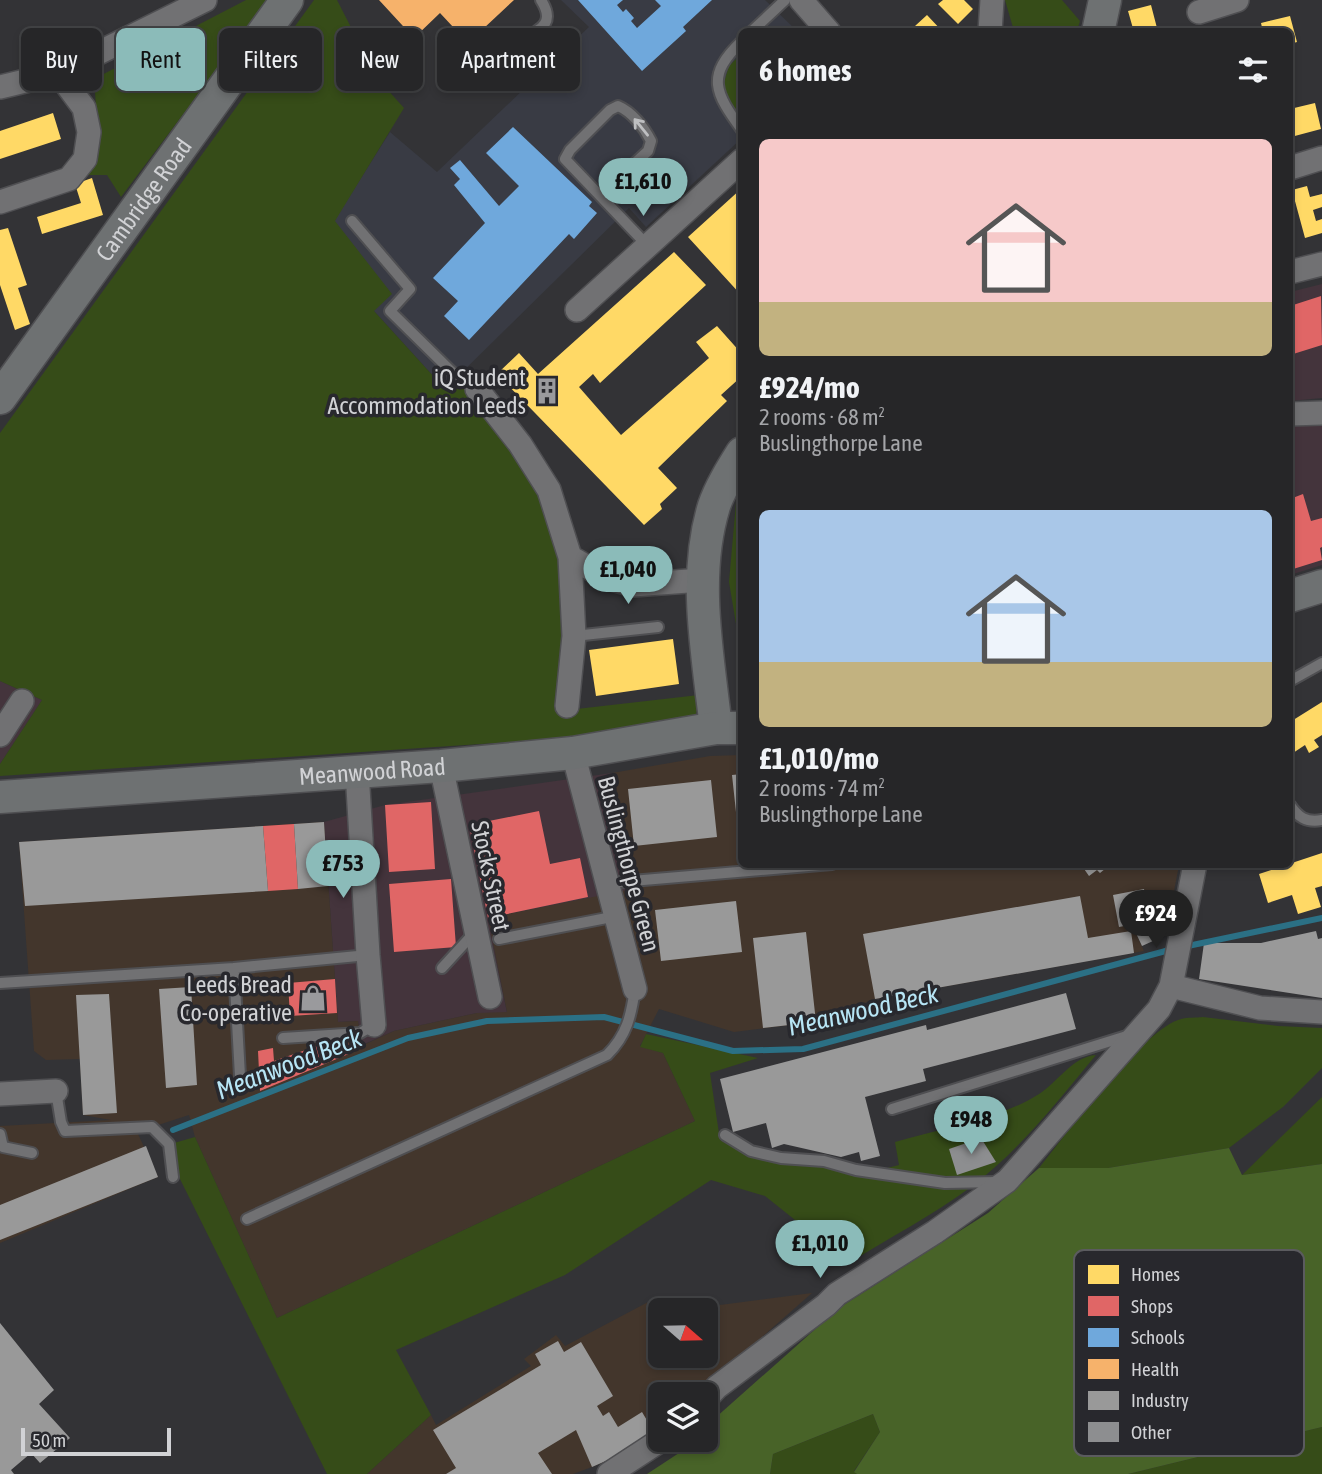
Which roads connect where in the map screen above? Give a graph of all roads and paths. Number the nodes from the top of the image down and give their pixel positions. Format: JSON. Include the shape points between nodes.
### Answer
{"nodes":[{"id":1,"x":205,"y":0,"type":"edge"},
{"id":2,"x":287,"y":0,"type":"edge"},
{"id":3,"x":541,"y":0,"type":"edge"},
{"id":4,"x":785,"y":0,"type":"edge"},
{"id":5,"x":992,"y":0,"type":"edge"},
{"id":6,"x":1105,"y":0,"type":"edge"},
{"id":7,"x":1237,"y":0,"type":"edge"},
{"id":8,"x":1200,"y":15,"type":"edge"},
{"id":9,"x":542,"y":28,"type":"edge"},
{"id":10,"x":755,"y":28,"type":"edge"},
{"id":11,"x":990,"y":28,"type":"edge"},
{"id":12,"x":1099,"y":28,"type":"edge"},
{"id":13,"x":738,"y":45,"type":"edge"},
{"id":14,"x":102,"y":51,"type":"edge"},
{"id":15,"x":21,"y":82,"type":"edge"},
{"id":16,"x":0,"y":87,"type":"edge"},
{"id":17,"x":72,"y":91,"type":"edge"},
{"id":18,"x":738,"y":124,"type":"edge"},
{"id":19,"x":1322,"y":158,"type":"edge"},
{"id":20,"x":738,"y":164,"type":"edge"},
{"id":21,"x":1293,"y":167,"type":"edge"},
{"id":22,"x":600,"y":195,"type":"junction"},
{"id":23,"x":0,"y":202,"type":"edge"},
{"id":24,"x":352,"y":221,"type":"dead end"},
{"id":25,"x":646,"y":244,"type":"junction"},
{"id":26,"x":1322,"y":264,"type":"edge"},
{"id":27,"x":1293,"y":271,"type":"edge"},
{"id":28,"x":577,"y":310,"type":"dead end"},
{"id":29,"x":477,"y":390,"type":"joint"},
{"id":30,"x":0,"y":398,"type":"edge"},
{"id":31,"x":1322,"y":413,"type":"edge"},
{"id":32,"x":1293,"y":414,"type":"edge"},
{"id":33,"x":738,"y":461,"type":"edge"},
{"id":34,"x":570,"y":557,"type":"junction"},
{"id":35,"x":702,"y":580,"type":"junction"},
{"id":36,"x":1322,"y":586,"type":"edge"},
{"id":37,"x":1293,"y":595,"type":"edge"},
{"id":38,"x":658,"y":627,"type":"dead end"},
{"id":39,"x":574,"y":636,"type":"junction"},
{"id":40,"x":1322,"y":663,"type":"edge"},
{"id":41,"x":1293,"y":679,"type":"edge"},
{"id":42,"x":22,"y":701,"type":"dead end"},
{"id":43,"x":567,"y":706,"type":"dead end"},
{"id":44,"x":729,"y":728,"type":"edge"},
{"id":45,"x":0,"y":735,"type":"edge"},
{"id":46,"x":573,"y":752,"type":"junction"},
{"id":47,"x":441,"y":766,"type":"junction"},
{"id":48,"x":357,"y":771,"type":"junction"},
{"id":49,"x":0,"y":797,"type":"edge"},
{"id":50,"x":1293,"y":809,"type":"edge"},
{"id":51,"x":1322,"y":820,"type":"edge"},
{"id":52,"x":785,"y":868,"type":"edge"},
{"id":53,"x":1194,"y":868,"type":"edge"},
{"id":54,"x":608,"y":883,"type":"junction"},
{"id":55,"x":617,"y":916,"type":"junction"},
{"id":56,"x":476,"y":930,"type":"junction"},
{"id":57,"x":499,"y":939,"type":"dead end"},
{"id":58,"x":368,"y":955,"type":"junction"},
{"id":59,"x":234,"y":968,"type":"junction"},
{"id":60,"x":442,"y":968,"type":"dead end"},
{"id":61,"x":1172,"y":981,"type":"junction"},
{"id":62,"x":0,"y":983,"type":"edge"},
{"id":63,"x":490,"y":997,"type":"dead end"},
{"id":64,"x":633,"y":999,"type":"joint"},
{"id":65,"x":1322,"y":1012,"type":"edge"},
{"id":66,"x":374,"y":1025,"type":"joint"},
{"id":67,"x":1137,"y":1033,"type":"junction"},
{"id":68,"x":283,"y":1038,"type":"dead end"},
{"id":69,"x":240,"y":1076,"type":"dead end"},
{"id":70,"x":56,"y":1091,"type":"joint"},
{"id":71,"x":0,"y":1094,"type":"edge"},
{"id":72,"x":892,"y":1109,"type":"dead end"},
{"id":73,"x":0,"y":1134,"type":"edge"},
{"id":74,"x":725,"y":1135,"type":"dead end"},
{"id":75,"x":32,"y":1153,"type":"dead end"},
{"id":76,"x":173,"y":1178,"type":"dead end"},
{"id":77,"x":1007,"y":1181,"type":"junction"},
{"id":78,"x":247,"y":1219,"type":"dead end"},
{"id":79,"x":718,"y":1387,"type":"edge"},
{"id":80,"x":648,"y":1449,"type":"edge"},
{"id":81,"x":609,"y":1474,"type":"edge"}],
"edges":[{"from":1,"to":14,"type":"street"},
{"from":2,"to":30,"type":"street","name":"Cambridge Road"},
{"from":3,"to":9,"type":"lane","via":[[548,18]]},
{"from":4,"to":10,"type":"lane"},
{"from":5,"to":11,"type":"street"},
{"from":6,"to":12,"type":"street"},
{"from":7,"to":8,"type":"street"},
{"from":13,"to":18,"type":"lane","via":[[724,60],[718,86],[720,98]]},
{"from":15,"to":16,"type":"street"},
{"from":17,"to":23,"type":"street","via":[[85,108],[89,132],[85,159],[69,179]]},
{"from":19,"to":21,"type":"street"},
{"from":20,"to":25,"type":"street"},
{"from":22,"to":22,"type":"lane","one_way":true,"via":[[648,151],[651,141],[626,109],[618,106],[565,159]]},
{"from":22,"to":25,"type":"lane"},
{"from":24,"to":29,"type":"lane","via":[[410,289],[390,311]]},
{"from":25,"to":28,"type":"street"},
{"from":26,"to":27,"type":"street"},
{"from":29,"to":34,"type":"street","via":[[549,490]]},
{"from":31,"to":32,"type":"street"},
{"from":33,"to":35,"type":"street","via":[[715,504]]},
{"from":34,"to":35,"type":"street","via":[[633,585]]},
{"from":34,"to":39,"type":"street"},
{"from":35,"to":44,"type":"street"},
{"from":36,"to":37,"type":"street"},
{"from":38,"to":39,"type":"lane"},
{"from":39,"to":43,"type":"street"},
{"from":40,"to":41,"type":"lane"},
{"from":42,"to":45,"type":"street"},
{"from":44,"to":46,"type":"street","name":"Meanwood Road"},
{"from":46,"to":47,"type":"street","name":"Meanwood Road"},
{"from":46,"to":54,"type":"street","name":"Buslingthorpe Green"},
{"from":47,"to":48,"type":"street","name":"Meanwood Road"},
{"from":47,"to":56,"type":"street","name":"Stocks Street"},
{"from":48,"to":49,"type":"street","name":"Meanwood Road"},
{"from":48,"to":58,"type":"street"},
{"from":50,"to":51,"type":"lane","via":[[1306,821]]},
{"from":52,"to":54,"type":"lane"},
{"from":53,"to":61,"type":"street"},
{"from":54,"to":55,"type":"street","name":"Buslingthorpe Green"},
{"from":55,"to":57,"type":"lane"},
{"from":55,"to":64,"type":"street","name":"Buslingthorpe Green"},
{"from":56,"to":60,"type":"lane"},
{"from":56,"to":63,"type":"street","name":"Stocks Street"},
{"from":58,"to":59,"type":"lane"},
{"from":58,"to":66,"type":"street"},
{"from":59,"to":62,"type":"lane"},
{"from":59,"to":69,"type":"lane"},
{"from":61,"to":65,"type":"street","via":[[1260,1008]]},
{"from":61,"to":67,"type":"street","via":[[1159,1009]]},
{"from":64,"to":78,"type":"lane","via":[[622,1040],[607,1055]]},
{"from":66,"to":68,"type":"lane","via":[[360,1034]]},
{"from":67,"to":72,"type":"lane"},
{"from":67,"to":77,"type":"street"},
{"from":70,"to":71,"type":"street"},
{"from":70,"to":76,"type":"lane","via":[[65,1131],[152,1127],[169,1144]]},
{"from":73,"to":75,"type":"lane","via":[[3,1147]]},
{"from":74,"to":77,"type":"lane","via":[[751,1151],[781,1158],[824,1161],[945,1183]]},
{"from":77,"to":79,"type":"street","via":[[935,1232],[834,1291]]},
{"from":80,"to":81,"type":"street"}]}
